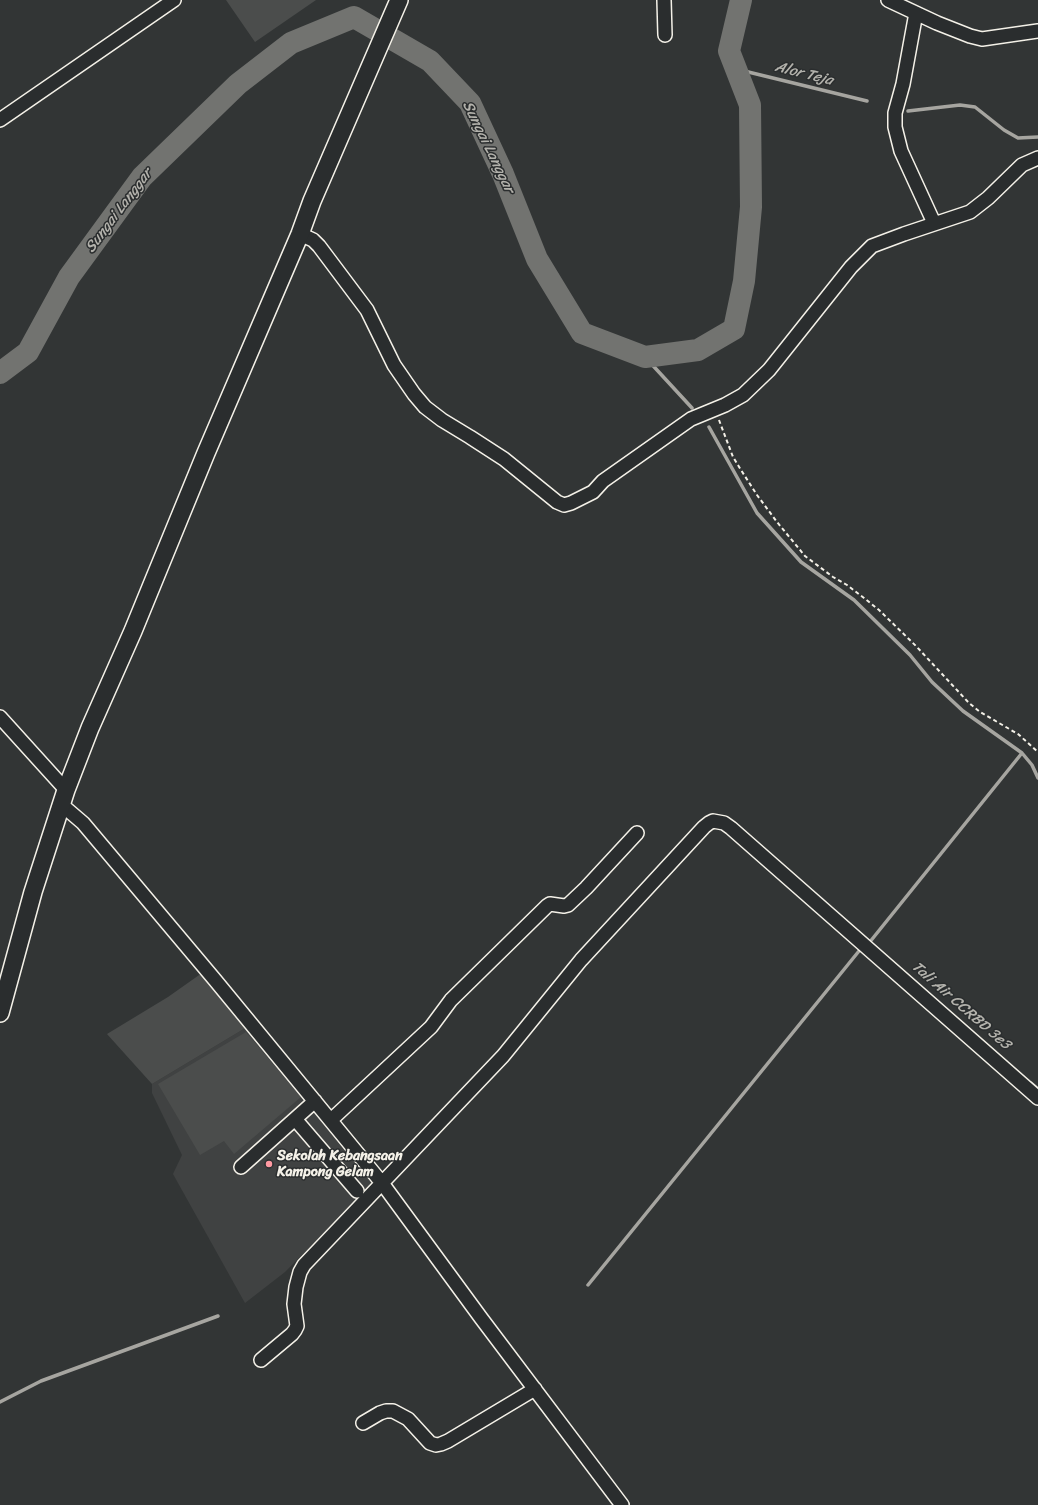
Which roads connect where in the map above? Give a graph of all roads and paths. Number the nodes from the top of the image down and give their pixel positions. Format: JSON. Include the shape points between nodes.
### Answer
{"nodes":[{"id":1,"x":174,"y":0,"type":"edge"},
{"id":2,"x":664,"y":0,"type":"edge"},
{"id":3,"x":888,"y":0,"type":"edge"},
{"id":4,"x":399,"y":1,"type":"edge"},
{"id":5,"x":916,"y":14,"type":"junction"},
{"id":6,"x":1038,"y":31,"type":"edge"},
{"id":7,"x":665,"y":35,"type":"dead end"},
{"id":8,"x":0,"y":120,"type":"edge"},
{"id":9,"x":1038,"y":158,"type":"edge"},
{"id":10,"x":934,"y":223,"type":"junction"},
{"id":11,"x":300,"y":234,"type":"junction"},
{"id":12,"x":715,"y":410,"type":"junction"},
{"id":13,"x":0,"y":717,"type":"edge"},
{"id":14,"x":1038,"y":752,"type":"edge"},
{"id":15,"x":64,"y":798,"type":"junction"},
{"id":16,"x":637,"y":833,"type":"dead end"},
{"id":17,"x":0,"y":1013,"type":"edge"},
{"id":18,"x":1038,"y":1098,"type":"edge"},
{"id":19,"x":315,"y":1101,"type":"junction"},
{"id":20,"x":295,"y":1120,"type":"junction"},
{"id":21,"x":331,"y":1120,"type":"junction"},
{"id":22,"x":241,"y":1167,"type":"dead end"},
{"id":23,"x":382,"y":1183,"type":"junction"},
{"id":24,"x":357,"y":1190,"type":"dead end"},
{"id":25,"x":261,"y":1360,"type":"dead end"},
{"id":26,"x":535,"y":1389,"type":"junction"},
{"id":27,"x":363,"y":1423,"type":"dead end"},
{"id":28,"x":622,"y":1505,"type":"edge"}],
"edges":[{"from":1,"to":8,"type":"street"},
{"from":2,"to":7,"type":"street"},
{"from":3,"to":5,"type":"street"},
{"from":4,"to":11,"type":"main road"},
{"from":5,"to":6,"type":"street","via":[[982,39]]},
{"from":5,"to":10,"type":"street","via":[[895,113],[895,127],[901,151]]},
{"from":9,"to":10,"type":"street","via":[[1022,165],[975,208],[963,215]]},
{"from":10,"to":12,"type":"street","via":[[872,246],[851,266],[769,370],[734,401]]},
{"from":11,"to":12,"type":"street","via":[[319,246],[367,310],[394,365],[425,407],[504,459],[556,502],[564,505],[593,492],[603,481],[691,419]]},
{"from":11,"to":15,"type":"main road","via":[[90,728]]},
{"from":12,"to":14,"type":"path","via":[[733,457],[741,470],[777,522],[805,556],[879,610],[969,703],[1018,734]]},
{"from":13,"to":15,"type":"street"},
{"from":15,"to":17,"type":"main road","via":[[33,892]]},
{"from":15,"to":19,"type":"street"},
{"from":16,"to":21,"type":"street","via":[[568,905],[547,906],[451,1000],[428,1031]]},
{"from":18,"to":23,"type":"street","via":[[731,828],[724,823],[713,821],[704,827],[584,957],[503,1056]]},
{"from":19,"to":20,"type":"street"},
{"from":19,"to":21,"type":"street"},
{"from":20,"to":22,"type":"street"},
{"from":20,"to":24,"type":"street"},
{"from":21,"to":23,"type":"street"},
{"from":23,"to":25,"type":"street","via":[[304,1266],[296,1287],[295,1330]]},
{"from":23,"to":26,"type":"street"},
{"from":26,"to":27,"type":"street","via":[[448,1442],[436,1445],[430,1443],[408,1419],[393,1411],[380,1413]]},
{"from":26,"to":28,"type":"street"}]}
